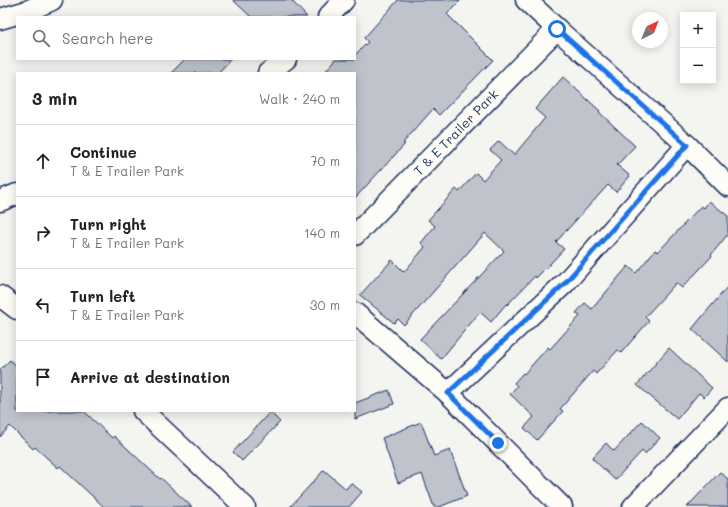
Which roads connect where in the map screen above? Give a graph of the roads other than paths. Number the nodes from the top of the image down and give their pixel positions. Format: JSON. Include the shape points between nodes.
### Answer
{"nodes":[{"id":1,"x":52,"y":0,"type":"edge"},
{"id":2,"x":344,"y":0,"type":"edge"},
{"id":3,"x":526,"y":0,"type":"edge"},
{"id":4,"x":329,"y":16,"type":"edge"},
{"id":5,"x":0,"y":18,"type":"edge"},
{"id":6,"x":557,"y":29,"type":"junction"},
{"id":7,"x":285,"y":60,"type":"edge"},
{"id":8,"x":269,"y":72,"type":"edge"},
{"id":9,"x":687,"y":145,"type":"junction"},
{"id":10,"x":728,"y":186,"type":"edge"},
{"id":11,"x":16,"y":194,"type":"edge"},
{"id":12,"x":0,"y":201,"type":"edge"},
{"id":13,"x":356,"y":234,"type":"edge"},
{"id":14,"x":0,"y":296,"type":"edge"},
{"id":15,"x":16,"y":308,"type":"edge"},
{"id":16,"x":356,"y":314,"type":"edge"},
{"id":17,"x":448,"y":393,"type":"junction"},
{"id":18,"x":728,"y":408,"type":"edge"},
{"id":19,"x":144,"y":412,"type":"edge"},
{"id":20,"x":245,"y":507,"type":"edge"},
{"id":21,"x":562,"y":507,"type":"edge"},
{"id":22,"x":633,"y":507,"type":"edge"}],
"edges":[{"from":1,"to":5,"type":"street","via":[[27,11]]},
{"from":2,"to":4,"type":"street"},
{"from":3,"to":6,"type":"street"},
{"from":6,"to":9,"type":"street"},
{"from":6,"to":13,"type":"street","name":"T & E Trailer Park"},
{"from":7,"to":8,"type":"street"},
{"from":9,"to":10,"type":"street"},
{"from":9,"to":17,"type":"street","via":[[565,283]]},
{"from":11,"to":12,"type":"street"},
{"from":14,"to":15,"type":"street"},
{"from":16,"to":17,"type":"street"},
{"from":17,"to":21,"type":"street"},
{"from":18,"to":22,"type":"street"},
{"from":19,"to":20,"type":"street"}]}
